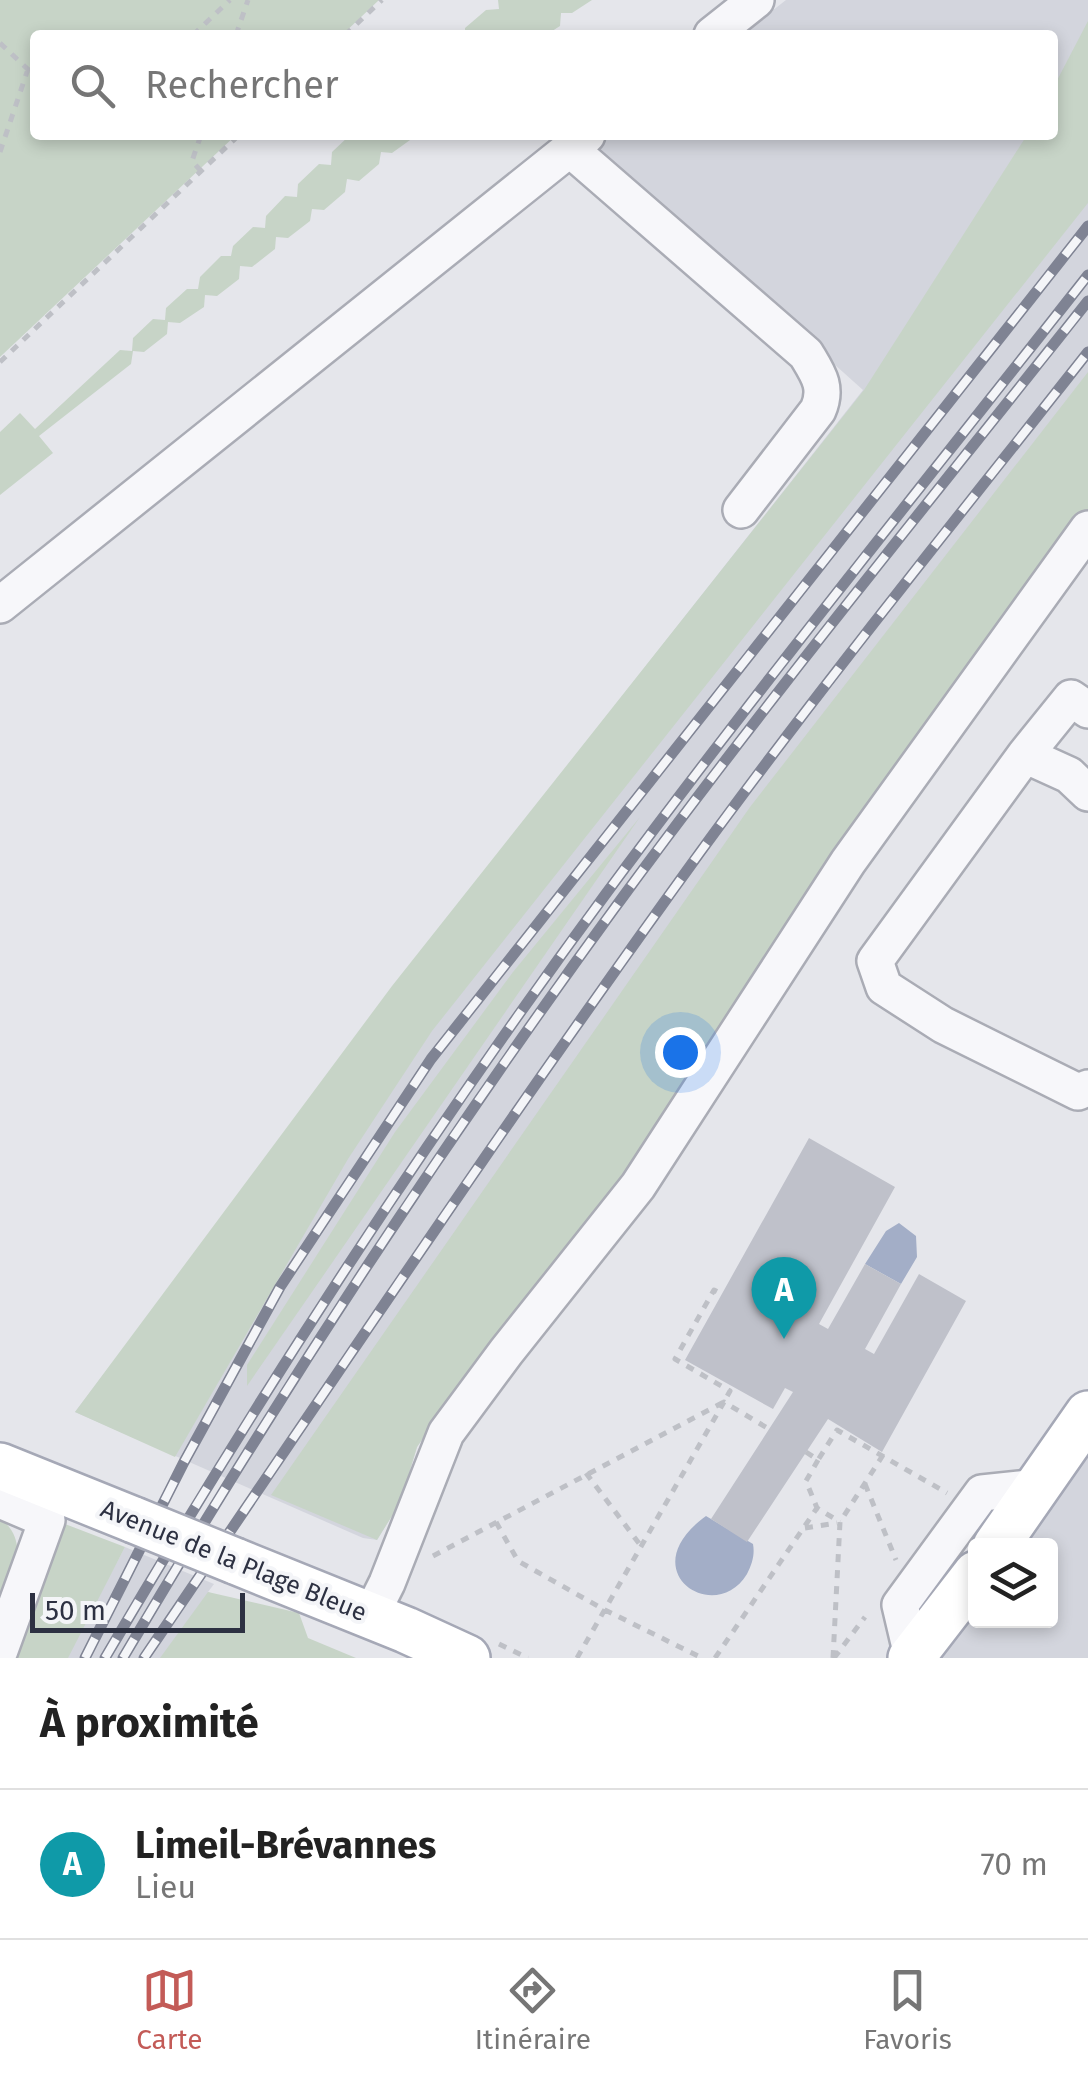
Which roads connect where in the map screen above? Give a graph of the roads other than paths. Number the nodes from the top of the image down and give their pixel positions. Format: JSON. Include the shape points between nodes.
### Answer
{"nodes":[{"id":1,"x":756,"y":0,"type":"edge"},
{"id":2,"x":718,"y":30,"type":"edge"},
{"id":3,"x":578,"y":142,"type":"edge"},
{"id":4,"x":741,"y":510,"type":"dead end"},
{"id":5,"x":1088,"y":528,"type":"edge"},
{"id":6,"x":0,"y":605,"type":"edge"},
{"id":7,"x":1088,"y":710,"type":"edge"},
{"id":8,"x":1025,"y":755,"type":"junction"},
{"id":9,"x":1088,"y":793,"type":"edge"},
{"id":10,"x":1088,"y":1088,"type":"edge"},
{"id":11,"x":1088,"y":1414,"type":"edge"},
{"id":12,"x":0,"y":1466,"type":"edge"},
{"id":13,"x":1037,"y":1487,"type":"junction"},
{"id":14,"x":0,"y":1500,"type":"edge"},
{"id":15,"x":1002,"y":1538,"type":"edge"},
{"id":16,"x":968,"y":1584,"type":"edge"},
{"id":17,"x":379,"y":1599,"type":"junction"},
{"id":18,"x":0,"y":1650,"type":"edge"},
{"id":19,"x":911,"y":1657,"type":"edge"},
{"id":20,"x":467,"y":1658,"type":"edge"}],
"edges":[{"from":1,"to":2,"type":"lane"},
{"from":3,"to":4,"type":"lane","via":[[806,354],[822,378],[818,410]]},
{"from":3,"to":6,"type":"lane"},
{"from":5,"to":17,"type":"lane","via":[[848,862],[638,1186],[446,1432]]},
{"from":7,"to":8,"type":"lane","via":[[1072,698]]},
{"from":8,"to":9,"type":"lane"},
{"from":8,"to":10,"type":"lane","via":[[875,962],[884,986],[943,1025],[1078,1092]]},
{"from":11,"to":13,"type":"main road"},
{"from":12,"to":17,"type":"main road","name":"Avenue de la Plage Bleue","bridge":true,"via":[[234,1560]]},
{"from":13,"to":15,"type":"main road"},
{"from":13,"to":19,"type":"lane","via":[[982,1493],[900,1605]]},
{"from":14,"to":18,"type":"lane","via":[[47,1520]]},
{"from":16,"to":19,"type":"main road"},
{"from":17,"to":20,"type":"main road","name":"Avenue de la Plage Bleue"}]}
